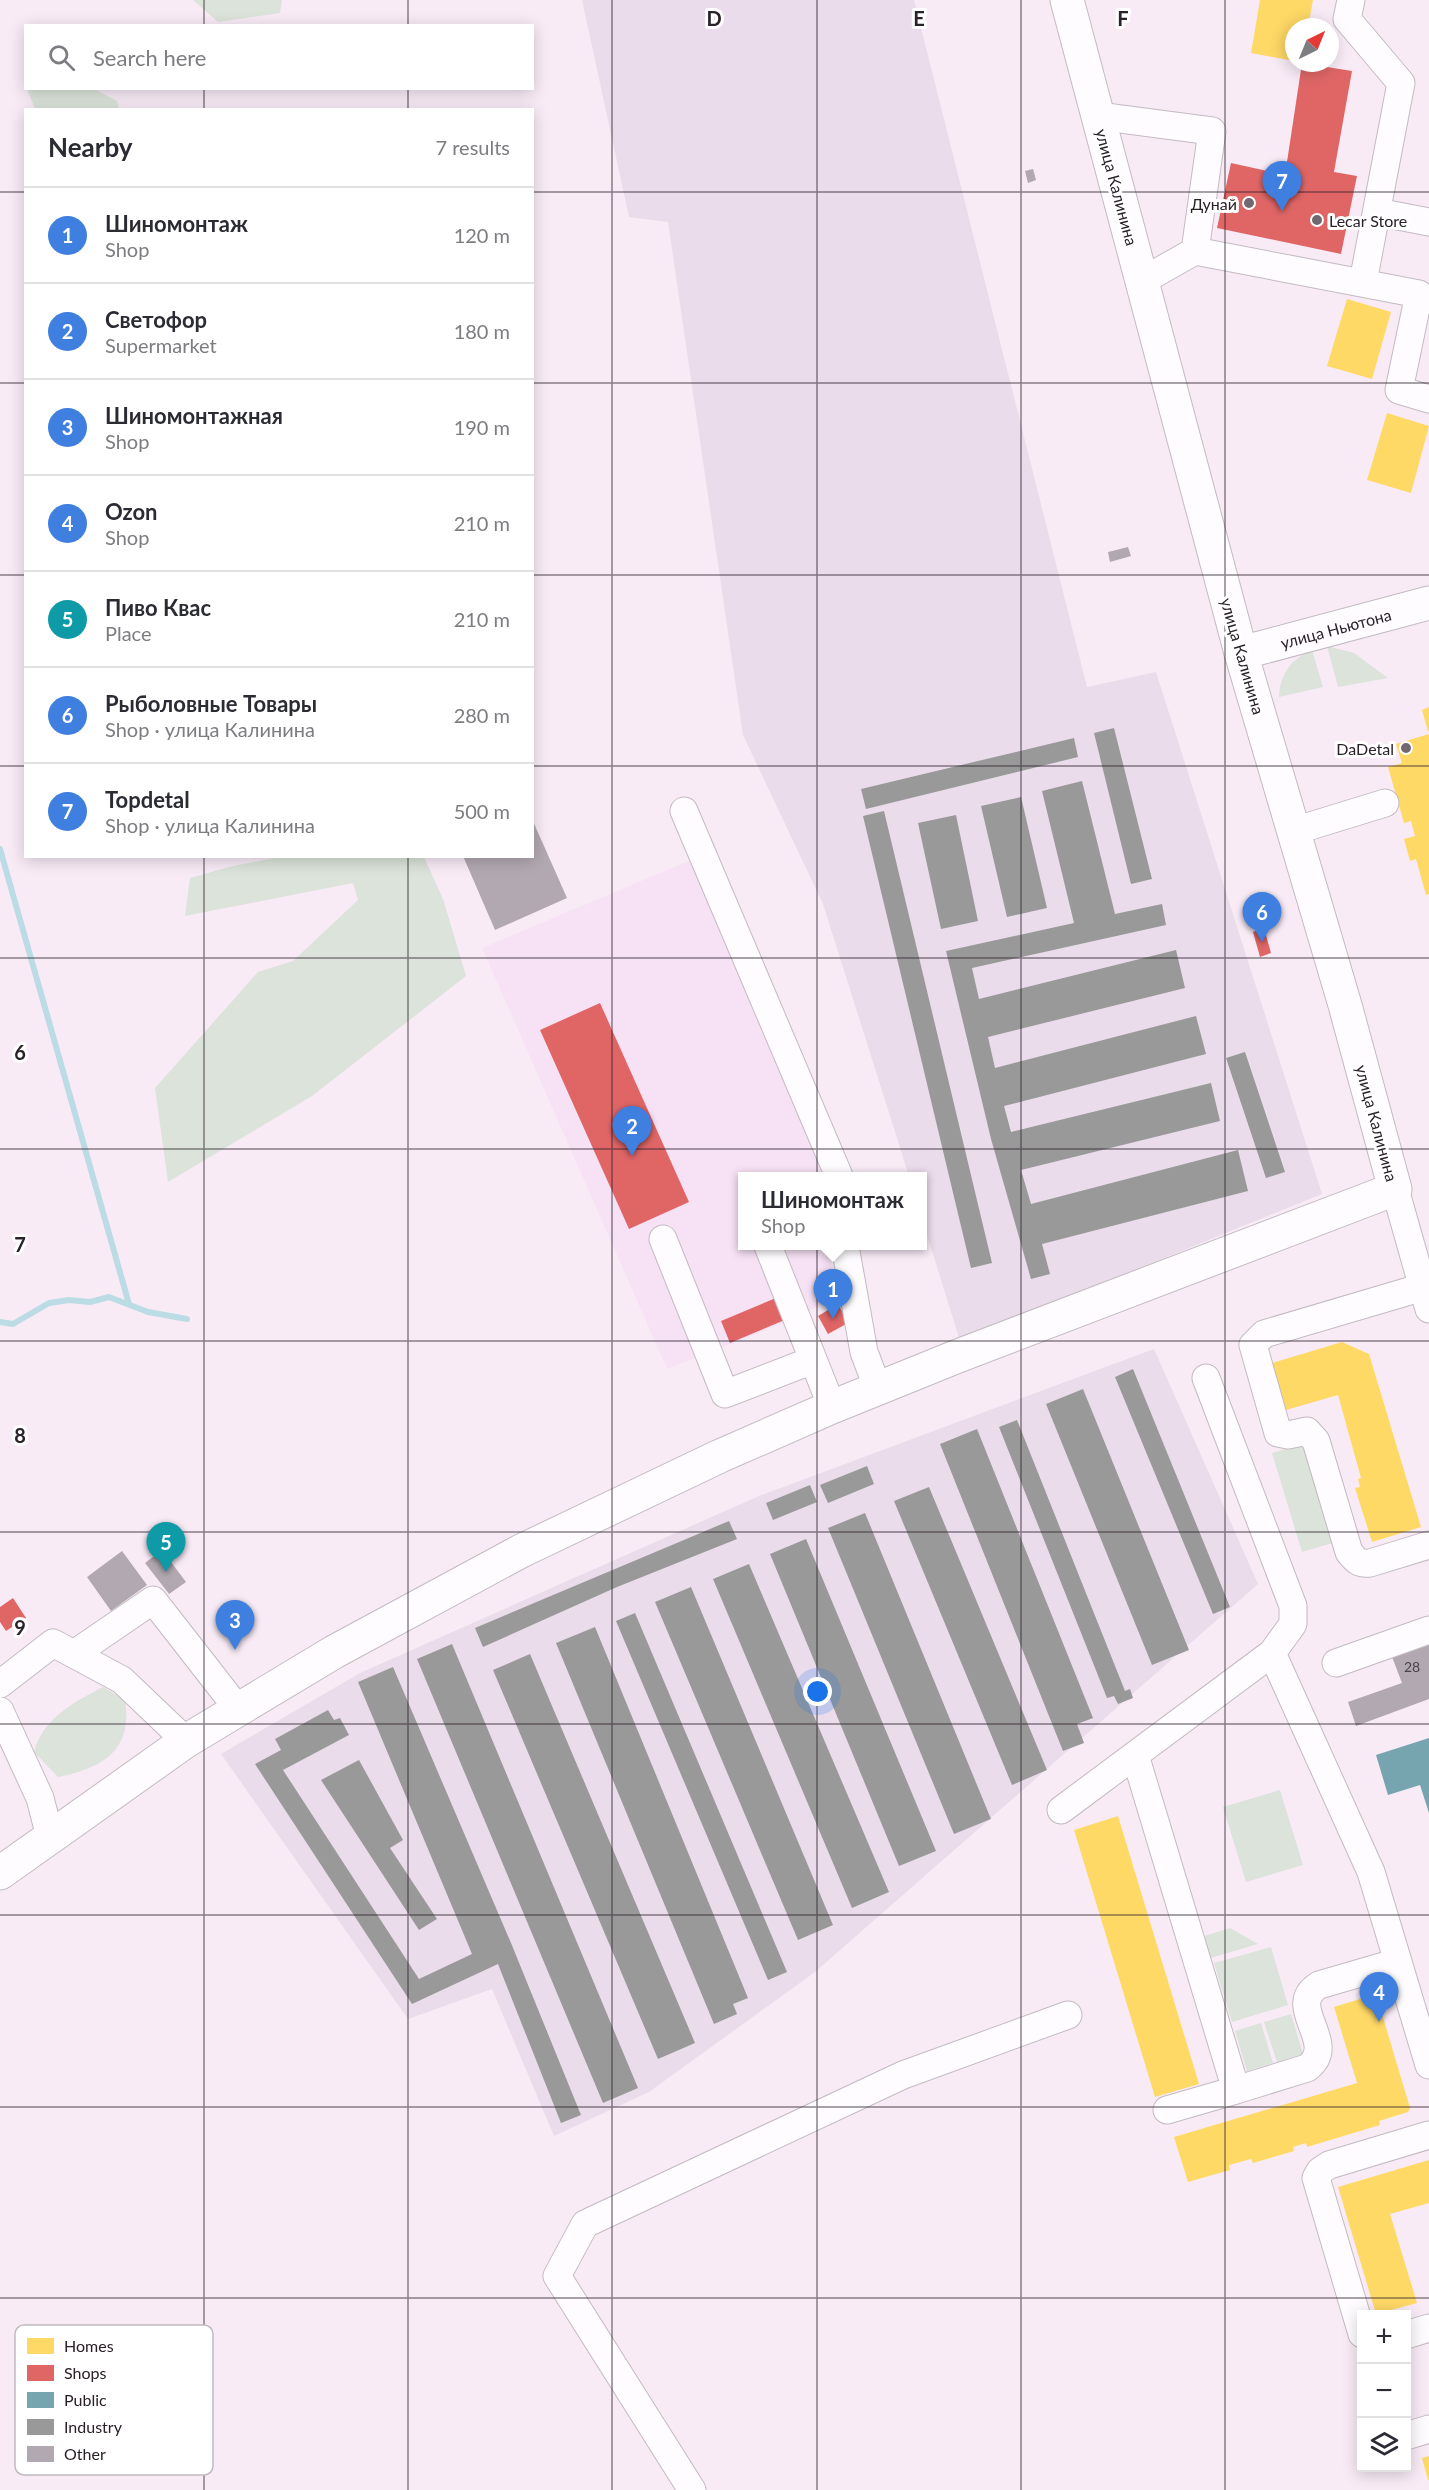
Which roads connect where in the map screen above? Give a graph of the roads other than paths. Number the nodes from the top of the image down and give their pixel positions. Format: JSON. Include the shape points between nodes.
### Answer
{"nodes":[{"id":1,"x":1351,"y":0,"type":"edge"},
{"id":2,"x":1069,"y":2,"type":"edge"},
{"id":3,"x":1098,"y":116,"type":"junction"},
{"id":4,"x":1377,"y":212,"type":"junction"},
{"id":5,"x":1429,"y":222,"type":"edge"},
{"id":6,"x":1195,"y":251,"type":"junction"},
{"id":7,"x":1142,"y":281,"type":"junction"},
{"id":8,"x":1363,"y":282,"type":"junction"},
{"id":9,"x":1429,"y":399,"type":"edge"},
{"id":10,"x":1429,"y":603,"type":"edge"},
{"id":11,"x":1241,"y":653,"type":"junction"},
{"id":12,"x":1385,"y":803,"type":"dead end"},
{"id":13,"x":684,"y":811,"type":"dead end"},
{"id":14,"x":1294,"y":831,"type":"junction"},
{"id":15,"x":837,"y":1172,"type":"edge"},
{"id":16,"x":1395,"y":1189,"type":"junction"},
{"id":17,"x":663,"y":1239,"type":"dead end"},
{"id":18,"x":770,"y":1250,"type":"edge"},
{"id":19,"x":846,"y":1250,"type":"edge"},
{"id":20,"x":1426,"y":1298,"type":"edge"},
{"id":21,"x":813,"y":1360,"type":"junction"},
{"id":22,"x":1206,"y":1378,"type":"dead end"},
{"id":23,"x":878,"y":1389,"type":"junction"},
{"id":24,"x":832,"y":1407,"type":"junction"},
{"id":25,"x":1429,"y":1545,"type":"edge"},
{"id":26,"x":1429,"y":1630,"type":"edge"},
{"id":27,"x":1272,"y":1653,"type":"junction"},
{"id":28,"x":74,"y":1654,"type":"junction"},
{"id":29,"x":1336,"y":1663,"type":"dead end"},
{"id":30,"x":0,"y":1684,"type":"edge"},
{"id":31,"x":238,"y":1709,"type":"junction"},
{"id":32,"x":0,"y":1711,"type":"edge"},
{"id":33,"x":186,"y":1741,"type":"junction"},
{"id":34,"x":1135,"y":1755,"type":"junction"},
{"id":35,"x":1061,"y":1810,"type":"dead end"},
{"id":36,"x":50,"y":1838,"type":"junction"},
{"id":37,"x":0,"y":1873,"type":"edge"},
{"id":38,"x":1398,"y":1962,"type":"junction"},
{"id":39,"x":1068,"y":2015,"type":"dead end"},
{"id":40,"x":1429,"y":2065,"type":"edge"},
{"id":41,"x":1236,"y":2090,"type":"junction"},
{"id":42,"x":1167,"y":2110,"type":"dead end"},
{"id":43,"x":1429,"y":2135,"type":"edge"},
{"id":44,"x":1357,"y":2317,"type":"edge"},
{"id":45,"x":1429,"y":2328,"type":"edge"},
{"id":46,"x":1411,"y":2334,"type":"edge"},
{"id":47,"x":1429,"y":2429,"type":"edge"},
{"id":48,"x":1411,"y":2435,"type":"edge"},
{"id":49,"x":692,"y":2490,"type":"edge"}],
"edges":[{"from":1,"to":4,"type":"street","via":[[1347,19],[1401,83]]},
{"from":2,"to":3,"type":"main road","name":"улица Калинина"},
{"from":3,"to":6,"type":"street","via":[[1212,131]]},
{"from":3,"to":7,"type":"main road","name":"улица Калинина"},
{"from":4,"to":5,"type":"street"},
{"from":4,"to":8,"type":"street"},
{"from":6,"to":7,"type":"street"},
{"from":6,"to":8,"type":"street"},
{"from":7,"to":11,"type":"main road","name":"улица Калинина"},
{"from":8,"to":9,"type":"street","via":[[1419,294],[1399,390]]},
{"from":10,"to":11,"type":"main road","name":"улица Ньютона"},
{"from":11,"to":14,"type":"main road","name":"улица Калинина"},
{"from":12,"to":14,"type":"street"},
{"from":13,"to":15,"type":"street"},
{"from":14,"to":16,"type":"main road","name":"улица Калинина"},
{"from":16,"to":20,"type":"street","name":"улица Калинина"},
{"from":16,"to":23,"type":"main road"},
{"from":17,"to":21,"type":"street","via":[[725,1394]]},
{"from":18,"to":21,"type":"street"},
{"from":19,"to":23,"type":"street","via":[[864,1352]]},
{"from":20,"to":25,"type":"street","via":[[1264,1334],[1253,1345],[1278,1433],[1307,1431],[1316,1442],[1354,1560],[1370,1563]]},
{"from":21,"to":24,"type":"street"},
{"from":22,"to":27,"type":"street","via":[[1293,1606],[1293,1624]]},
{"from":23,"to":24,"type":"main road"},
{"from":24,"to":31,"type":"main road","via":[[720,1455],[521,1551]]},
{"from":26,"to":29,"type":"street"},
{"from":27,"to":34,"type":"street"},
{"from":27,"to":38,"type":"street","via":[[1371,1872]]},
{"from":28,"to":30,"type":"street","via":[[53,1643]]},
{"from":28,"to":31,"type":"street","via":[[153,1600]]},
{"from":28,"to":33,"type":"street","via":[[122,1680]]},
{"from":31,"to":33,"type":"main road"},
{"from":32,"to":36,"type":"street","via":[[40,1798]]},
{"from":33,"to":36,"type":"main road"},
{"from":34,"to":35,"type":"street"},
{"from":34,"to":41,"type":"street"},
{"from":36,"to":37,"type":"main road"},
{"from":38,"to":40,"type":"street"},
{"from":38,"to":41,"type":"street","via":[[1310,1990],[1307,2008],[1319,2049],[1314,2063]]},
{"from":39,"to":49,"type":"street","via":[[903,2075],[585,2224],[557,2276]]},
{"from":41,"to":42,"type":"street"},
{"from":43,"to":44,"type":"street","via":[[1329,2165],[1316,2178]]},
{"from":45,"to":46,"type":"street"},
{"from":47,"to":48,"type":"street"}]}
